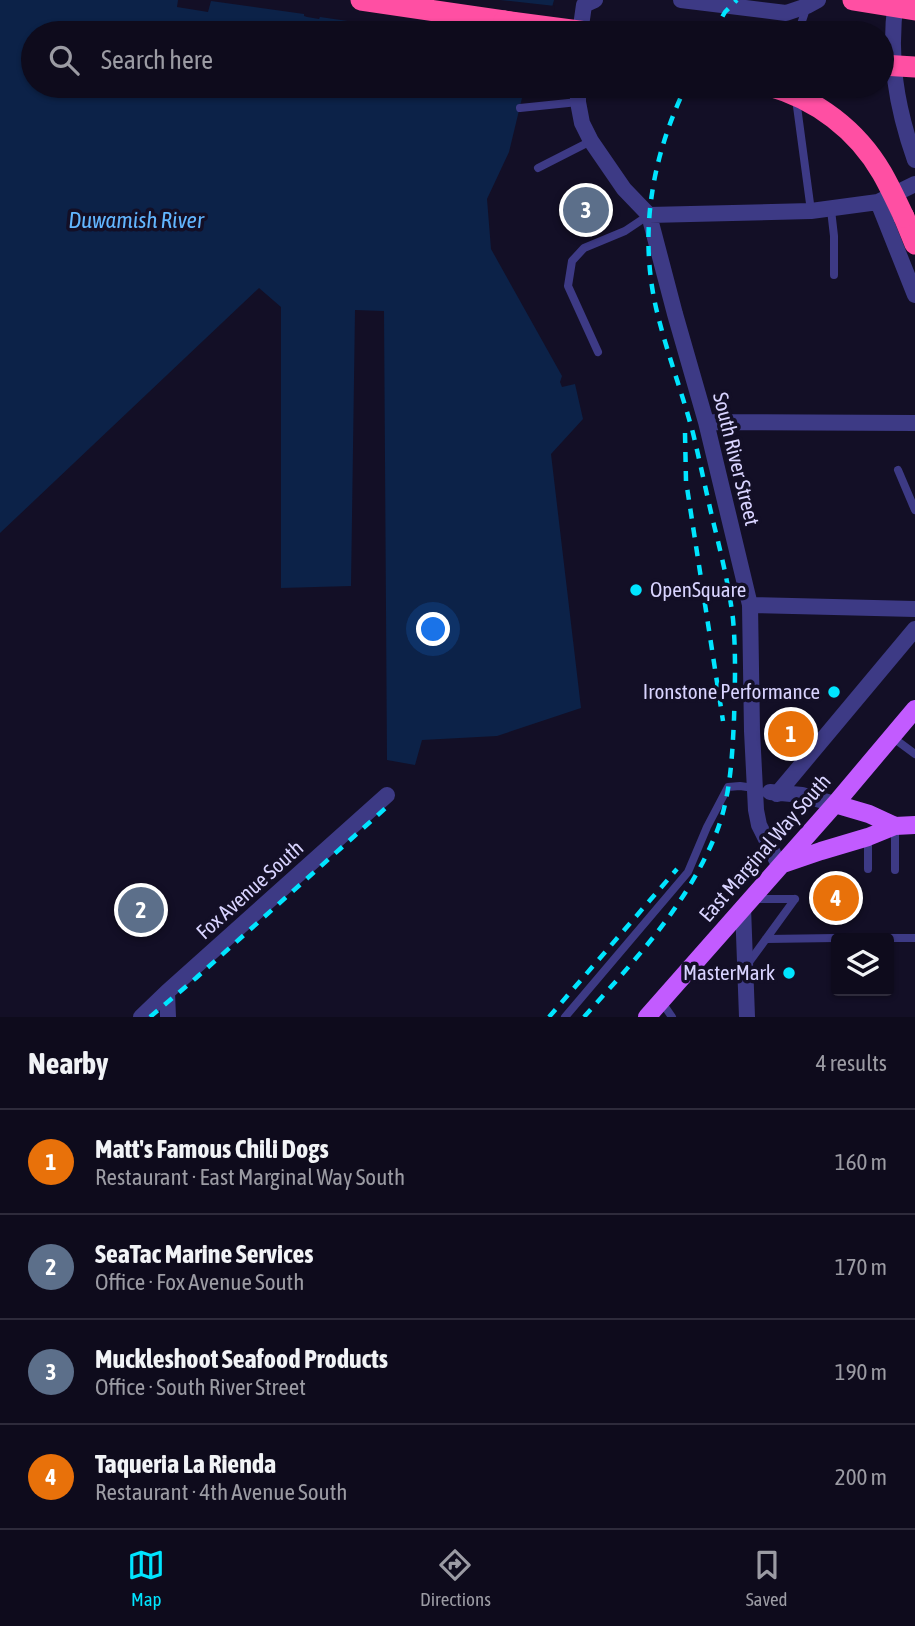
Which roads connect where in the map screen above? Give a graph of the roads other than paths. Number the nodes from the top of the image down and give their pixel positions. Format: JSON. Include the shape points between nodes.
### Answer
{"nodes":[{"id":1,"x":361,"y":0,"type":"edge"},
{"id":2,"x":681,"y":0,"type":"edge"},
{"id":3,"x":853,"y":0,"type":"edge"},
{"id":4,"x":896,"y":0,"type":"edge"},
{"id":5,"x":589,"y":3,"type":"edge"},
{"id":6,"x":812,"y":3,"type":"edge"},
{"id":7,"x":915,"y":10,"type":"edge"},
{"id":8,"x":504,"y":21,"type":"edge"},
{"id":9,"x":584,"y":21,"type":"edge"},
{"id":10,"x":804,"y":21,"type":"edge"},
{"id":11,"x":893,"y":21,"type":"edge"},
{"id":12,"x":894,"y":66,"type":"edge"},
{"id":13,"x":915,"y":67,"type":"edge"},
{"id":14,"x":894,"y":71,"type":"edge"},
{"id":15,"x":561,"y":98,"type":"edge"},
{"id":16,"x":579,"y":98,"type":"edge"},
{"id":17,"x":795,"y":98,"type":"edge"},
{"id":18,"x":800,"y":98,"type":"edge"},
{"id":19,"x":520,"y":108,"type":"dead end"},
{"id":20,"x":591,"y":141,"type":"junction"},
{"id":21,"x":915,"y":160,"type":"edge"},
{"id":22,"x":538,"y":168,"type":"dead end"},
{"id":23,"x":915,"y":184,"type":"edge"},
{"id":24,"x":878,"y":201,"type":"junction"},
{"id":25,"x":831,"y":209,"type":"junction"},
{"id":26,"x":811,"y":211,"type":"junction"},
{"id":27,"x":649,"y":215,"type":"junction"},
{"id":28,"x":915,"y":244,"type":"edge"},
{"id":29,"x":834,"y":275,"type":"dead end"},
{"id":30,"x":915,"y":295,"type":"edge"},
{"id":31,"x":598,"y":352,"type":"dead end"},
{"id":32,"x":706,"y":422,"type":"junction"},
{"id":33,"x":915,"y":423,"type":"edge"},
{"id":34,"x":898,"y":470,"type":"dead end"},
{"id":35,"x":915,"y":510,"type":"edge"},
{"id":36,"x":750,"y":605,"type":"junction"},
{"id":37,"x":915,"y":609,"type":"edge"},
{"id":38,"x":915,"y":629,"type":"edge"},
{"id":39,"x":913,"y":715,"type":"edge"},
{"id":40,"x":892,"y":737,"type":"junction"},
{"id":41,"x":915,"y":754,"type":"edge"},
{"id":42,"x":754,"y":788,"type":"junction"},
{"id":43,"x":777,"y":794,"type":"junction"},
{"id":44,"x":387,"y":795,"type":"dead end"},
{"id":45,"x":835,"y":804,"type":"junction"},
{"id":46,"x":915,"y":825,"type":"edge"},
{"id":47,"x":895,"y":826,"type":"junction"},
{"id":48,"x":868,"y":837,"type":"junction"},
{"id":49,"x":779,"y":866,"type":"junction"},
{"id":50,"x":869,"y":869,"type":"dead end"},
{"id":51,"x":895,"y":870,"type":"dead end"},
{"id":52,"x":747,"y":903,"type":"junction"},
{"id":53,"x":894,"y":938,"type":"edge"},
{"id":54,"x":915,"y":938,"type":"edge"},
{"id":55,"x":766,"y":939,"type":"junction"},
{"id":56,"x":831,"y":939,"type":"edge"},
{"id":57,"x":744,"y":968,"type":"junction"},
{"id":58,"x":167,"y":992,"type":"junction"},
{"id":59,"x":661,"y":1001,"type":"junction"},
{"id":60,"x":141,"y":1017,"type":"edge"},
{"id":61,"x":167,"y":1017,"type":"edge"},
{"id":62,"x":565,"y":1017,"type":"edge"},
{"id":63,"x":647,"y":1017,"type":"edge"},
{"id":64,"x":672,"y":1017,"type":"edge"},
{"id":65,"x":747,"y":1017,"type":"edge"}],
"edges":[{"from":1,"to":8,"type":"highway"},
{"from":2,"to":6,"type":"street","via":[[786,13]]},
{"from":3,"to":7,"type":"highway","bridge":true},
{"from":4,"to":11,"type":"street"},
{"from":5,"to":9,"type":"street"},
{"from":6,"to":10,"type":"lane"},
{"from":12,"to":13,"type":"highway","bridge":true},
{"from":14,"to":21,"type":"street"},
{"from":15,"to":19,"type":"lane"},
{"from":16,"to":20,"type":"street","name":"South River Street","via":[[582,123]]},
{"from":17,"to":26,"type":"lane"},
{"from":18,"to":28,"type":"highway","bridge":true,"via":[[852,135],[870,155]]},
{"from":20,"to":22,"type":"lane"},
{"from":20,"to":27,"type":"street","name":"South River Street","via":[[624,189]]},
{"from":23,"to":24,"type":"street"},
{"from":24,"to":25,"type":"street"},
{"from":24,"to":30,"type":"street"},
{"from":25,"to":26,"type":"street"},
{"from":25,"to":29,"type":"lane"},
{"from":26,"to":27,"type":"street"},
{"from":27,"to":31,"type":"lane","via":[[584,248],[572,261],[568,286]]},
{"from":27,"to":32,"type":"street","name":"South River Street"},
{"from":32,"to":33,"type":"street"},
{"from":32,"to":36,"type":"street","name":"South River Street"},
{"from":34,"to":35,"type":"lane"},
{"from":36,"to":37,"type":"street"},
{"from":36,"to":42,"type":"street","name":"South River Street"},
{"from":38,"to":43,"type":"street","name":"East Marginal Way South"},
{"from":39,"to":40,"type":"main road","name":"East Marginal Way South"},
{"from":40,"to":41,"type":"lane"},
{"from":40,"to":45,"type":"main road","name":"East Marginal Way South"},
{"from":42,"to":43,"type":"street"},
{"from":42,"to":49,"type":"street","name":"South River Street","via":[[759,825]]},
{"from":42,"to":62,"type":"lane","via":[[729,787],[688,872]]},
{"from":43,"to":45,"type":"street"},
{"from":44,"to":58,"type":"street","name":"Fox Avenue South"},
{"from":45,"to":47,"type":"main road"},
{"from":45,"to":49,"type":"main road","name":"East Marginal Way South"},
{"from":46,"to":47,"type":"main road"},
{"from":47,"to":48,"type":"main road"},
{"from":47,"to":51,"type":"lane"},
{"from":48,"to":49,"type":"main road"},
{"from":48,"to":50,"type":"lane"},
{"from":49,"to":52,"type":"main road","name":"East Marginal Way South"},
{"from":52,"to":55,"type":"lane","via":[[795,899]]},
{"from":52,"to":57,"type":"street"},
{"from":52,"to":59,"type":"main road","name":"East Marginal Way South"},
{"from":53,"to":54,"type":"lane"},
{"from":55,"to":56,"type":"lane"},
{"from":55,"to":57,"type":"lane"},
{"from":57,"to":65,"type":"street"},
{"from":58,"to":60,"type":"street","name":"Fox Avenue South"},
{"from":58,"to":61,"type":"street"},
{"from":59,"to":63,"type":"main road","name":"East Marginal Way South"},
{"from":59,"to":64,"type":"lane"}]}
